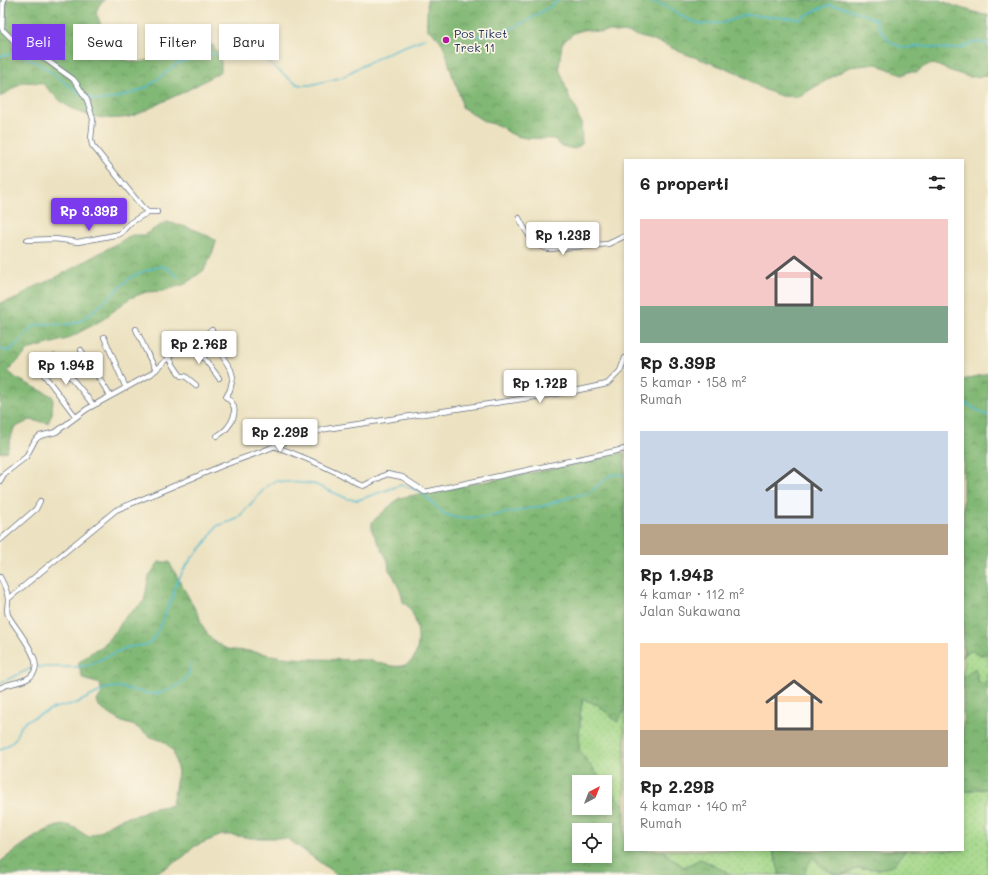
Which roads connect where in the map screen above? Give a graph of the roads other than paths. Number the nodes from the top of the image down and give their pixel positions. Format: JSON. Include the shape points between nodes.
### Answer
{"nodes":[{"id":1,"x":4,"y":0,"type":"edge"},
{"id":2,"x":148,"y":212,"type":"junction"},
{"id":3,"x":157,"y":212,"type":"dead end"},
{"id":4,"x":519,"y":218,"type":"dead end"},
{"id":5,"x":624,"y":236,"type":"edge"},
{"id":6,"x":27,"y":240,"type":"dead end"},
{"id":7,"x":136,"y":329,"type":"dead end"},
{"id":8,"x":104,"y":337,"type":"dead end"},
{"id":9,"x":192,"y":342,"type":"junction"},
{"id":10,"x":81,"y":350,"type":"dead end"},
{"id":11,"x":54,"y":356,"type":"dead end"},
{"id":12,"x":169,"y":357,"type":"junction"},
{"id":13,"x":624,"y":361,"type":"edge"},
{"id":14,"x":38,"y":367,"type":"dead end"},
{"id":15,"x":156,"y":370,"type":"junction"},
{"id":16,"x":219,"y":378,"type":"dead end"},
{"id":17,"x":196,"y":385,"type":"dead end"},
{"id":18,"x":126,"y":388,"type":"junction"},
{"id":19,"x":110,"y":396,"type":"junction"},
{"id":20,"x":94,"y":405,"type":"junction"},
{"id":21,"x":78,"y":416,"type":"junction"},
{"id":22,"x":217,"y":436,"type":"dead end"},
{"id":23,"x":274,"y":446,"type":"junction"},
{"id":24,"x":624,"y":448,"type":"edge"},
{"id":25,"x":0,"y":481,"type":"edge"},
{"id":26,"x":40,"y":501,"type":"dead end"},
{"id":27,"x":0,"y":540,"type":"edge"},
{"id":28,"x":0,"y":577,"type":"edge"},
{"id":29,"x":8,"y":599,"type":"junction"},
{"id":30,"x":0,"y":688,"type":"edge"}],
"edges":[{"from":1,"to":2,"type":"street","via":[[2,30],[14,41],[73,79],[87,100],[93,119],[92,145]]},
{"from":2,"to":3,"type":"street"},
{"from":2,"to":6,"type":"street","via":[[130,223],[120,234],[78,242],[55,239]]},
{"from":4,"to":5,"type":"street","via":[[529,236],[541,248],[608,244]]},
{"from":7,"to":15,"type":"street"},
{"from":8,"to":18,"type":"street"},
{"from":9,"to":12,"type":"street"},
{"from":9,"to":16,"type":"street"},
{"from":9,"to":22,"type":"street","via":[[212,330],[215,344],[233,377],[226,397],[234,406],[234,417],[229,426]]},
{"from":10,"to":19,"type":"street"},
{"from":11,"to":20,"type":"street"},
{"from":12,"to":15,"type":"street"},
{"from":12,"to":17,"type":"street","via":[[181,376],[185,376]]},
{"from":13,"to":23,"type":"street","via":[[620,371],[607,384],[326,429]]},
{"from":14,"to":21,"type":"street"},
{"from":15,"to":18,"type":"street"},
{"from":18,"to":19,"type":"street"},
{"from":19,"to":20,"type":"street"},
{"from":20,"to":21,"type":"street"},
{"from":21,"to":25,"type":"street","via":[[56,432],[38,437],[26,458],[4,474]]},
{"from":23,"to":24,"type":"street","via":[[339,473],[363,486],[387,474],[402,477],[425,492]]},
{"from":23,"to":29,"type":"street","via":[[224,464],[116,510]]},
{"from":26,"to":27,"type":"street","via":[[36,509]]},
{"from":28,"to":29,"type":"street"},
{"from":29,"to":30,"type":"street","via":[[7,613],[36,665],[28,680]]}]}
